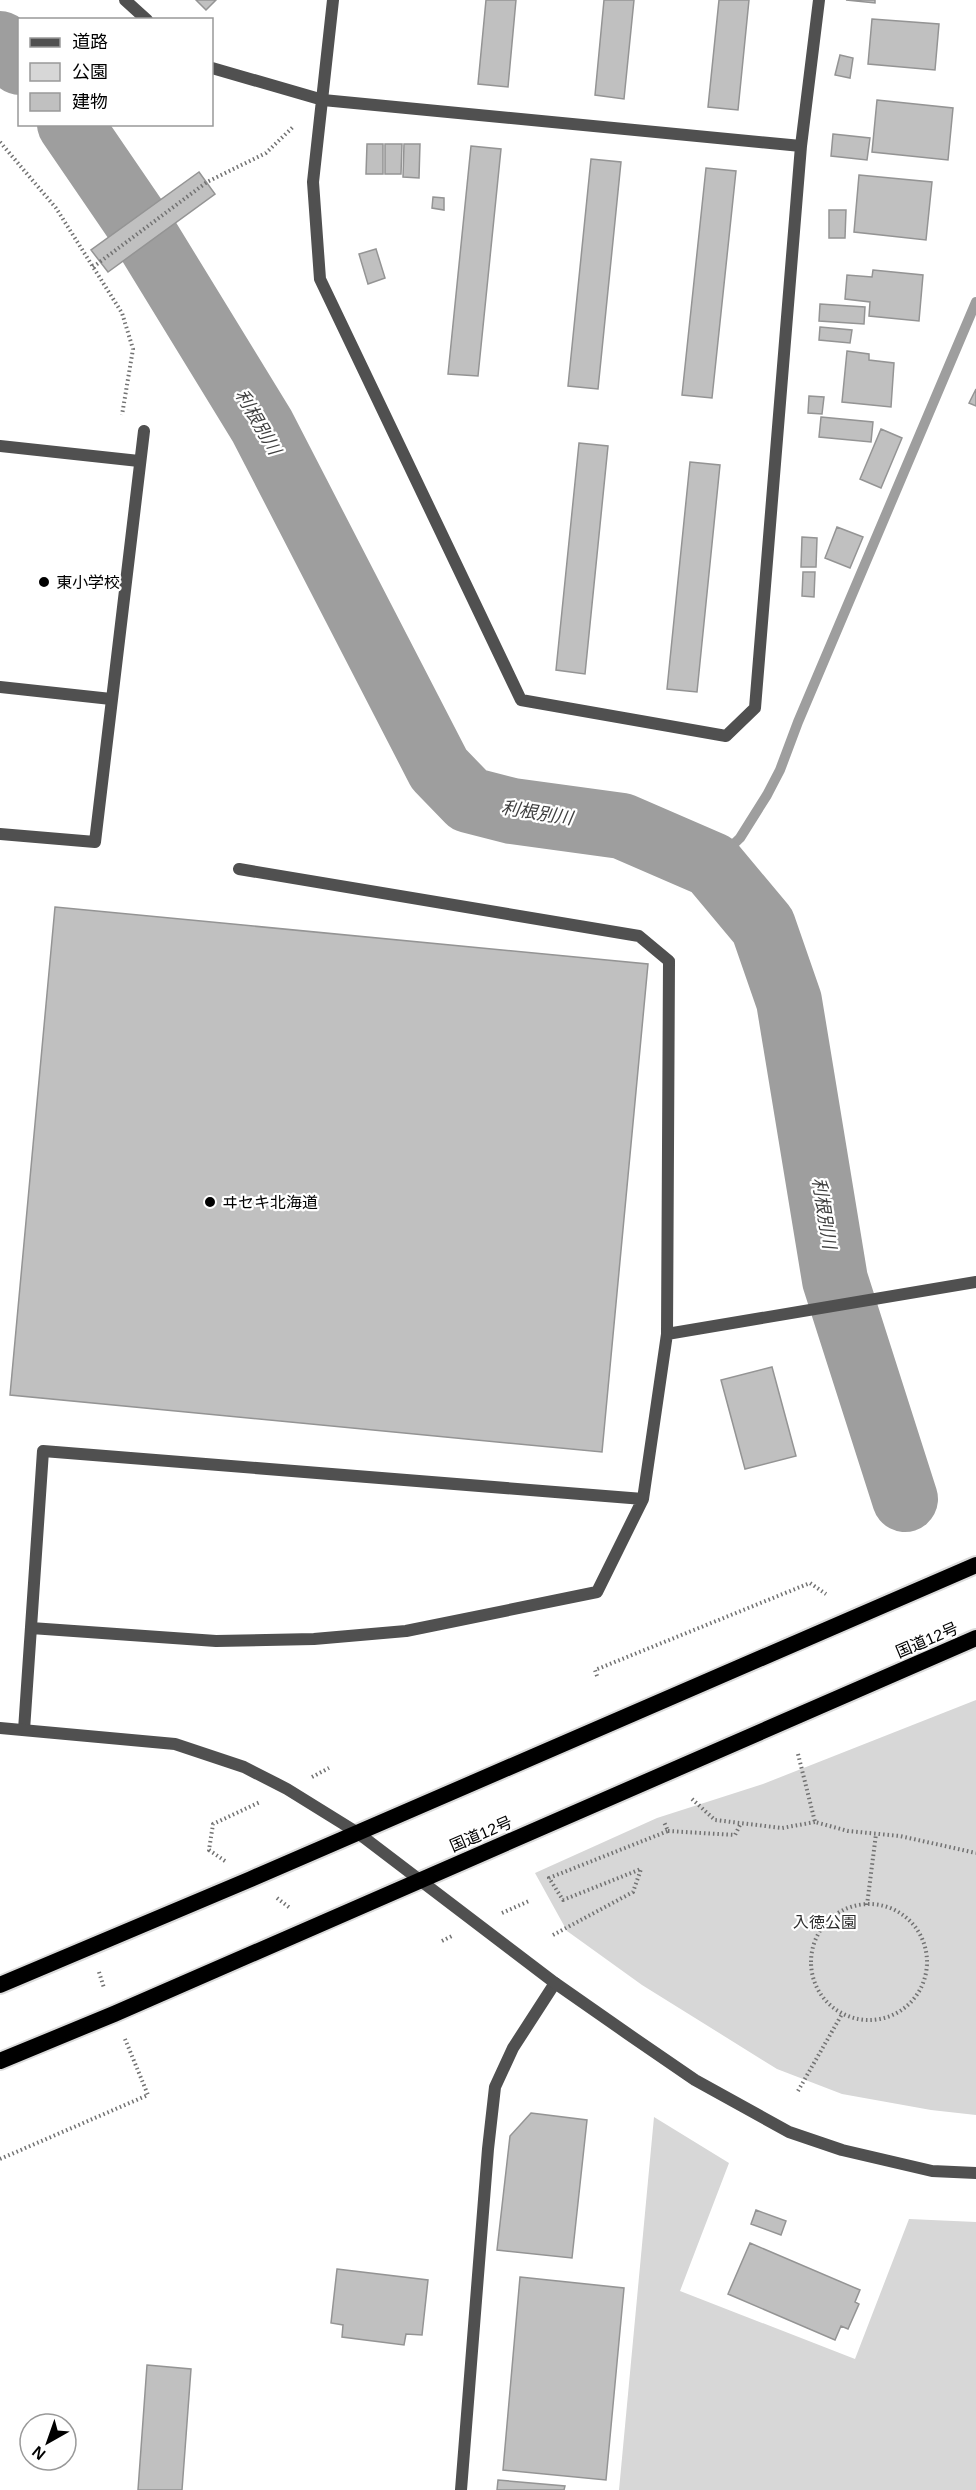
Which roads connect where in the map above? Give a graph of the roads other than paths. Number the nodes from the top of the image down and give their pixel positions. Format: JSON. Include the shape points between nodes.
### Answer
{"nodes":[{"id":1,"x":125,"y":0,"type":"edge"},
{"id":2,"x":333,"y":0,"type":"edge"},
{"id":3,"x":819,"y":0,"type":"edge"},
{"id":4,"x":145,"y":18,"type":"edge"},
{"id":5,"x":213,"y":68,"type":"edge"},
{"id":6,"x":323,"y":100,"type":"junction"},
{"id":7,"x":801,"y":146,"type":"junction"},
{"id":8,"x":144,"y":431,"type":"dead end"},
{"id":9,"x":0,"y":446,"type":"edge"},
{"id":10,"x":139,"y":461,"type":"junction"},
{"id":11,"x":0,"y":687,"type":"edge"},
{"id":12,"x":111,"y":699,"type":"junction"},
{"id":13,"x":0,"y":834,"type":"edge"},
{"id":14,"x":239,"y":869,"type":"dead end"},
{"id":15,"x":976,"y":1282,"type":"edge"},
{"id":16,"x":667,"y":1334,"type":"junction"},
{"id":17,"x":643,"y":1499,"type":"junction"},
{"id":18,"x":976,"y":1565,"type":"edge"},
{"id":19,"x":31,"y":1628,"type":"junction"},
{"id":20,"x":976,"y":1638,"type":"edge"},
{"id":21,"x":0,"y":1728,"type":"edge"},
{"id":22,"x":24,"y":1730,"type":"junction"},
{"id":23,"x":358,"y":1833,"type":"junction"},
{"id":24,"x":420,"y":1880,"type":"junction"},
{"id":25,"x":555,"y":1983,"type":"junction"},
{"id":26,"x":0,"y":1985,"type":"edge"},
{"id":27,"x":0,"y":2061,"type":"edge"},
{"id":28,"x":976,"y":2173,"type":"edge"},
{"id":29,"x":462,"y":2490,"type":"edge"}],
"edges":[{"from":1,"to":4,"type":"street"},
{"from":2,"to":6,"type":"street"},
{"from":3,"to":7,"type":"street"},
{"from":5,"to":6,"type":"street"},
{"from":6,"to":7,"type":"street"},
{"from":6,"to":7,"type":"street","via":[[314,182],[320,279],[521,700],[726,736],[755,708]]},
{"from":8,"to":10,"type":"street"},
{"from":9,"to":10,"type":"street"},
{"from":10,"to":12,"type":"street"},
{"from":11,"to":12,"type":"street"},
{"from":12,"to":13,"type":"street","via":[[95,842]]},
{"from":14,"to":16,"type":"street","via":[[639,936],[669,961]]},
{"from":15,"to":16,"type":"street"},
{"from":16,"to":17,"type":"street"},
{"from":17,"to":19,"type":"street","via":[[597,1592],[406,1631],[314,1639],[216,1641]]},
{"from":17,"to":19,"type":"street","via":[[43,1451]]},
{"from":18,"to":23,"type":"highway"},
{"from":19,"to":22,"type":"street"},
{"from":20,"to":24,"type":"highway","name":"国道12号"},
{"from":21,"to":22,"type":"street"},
{"from":22,"to":23,"type":"street","via":[[176,1744],[244,1767]]},
{"from":23,"to":24,"type":"street"},
{"from":23,"to":26,"type":"highway"},
{"from":24,"to":25,"type":"street"},
{"from":24,"to":27,"type":"highway","name":"国道12号"},
{"from":25,"to":28,"type":"street","via":[[695,2080],[789,2132],[842,2150],[932,2171]]},
{"from":25,"to":29,"type":"street","via":[[513,2048],[495,2087]]}]}
